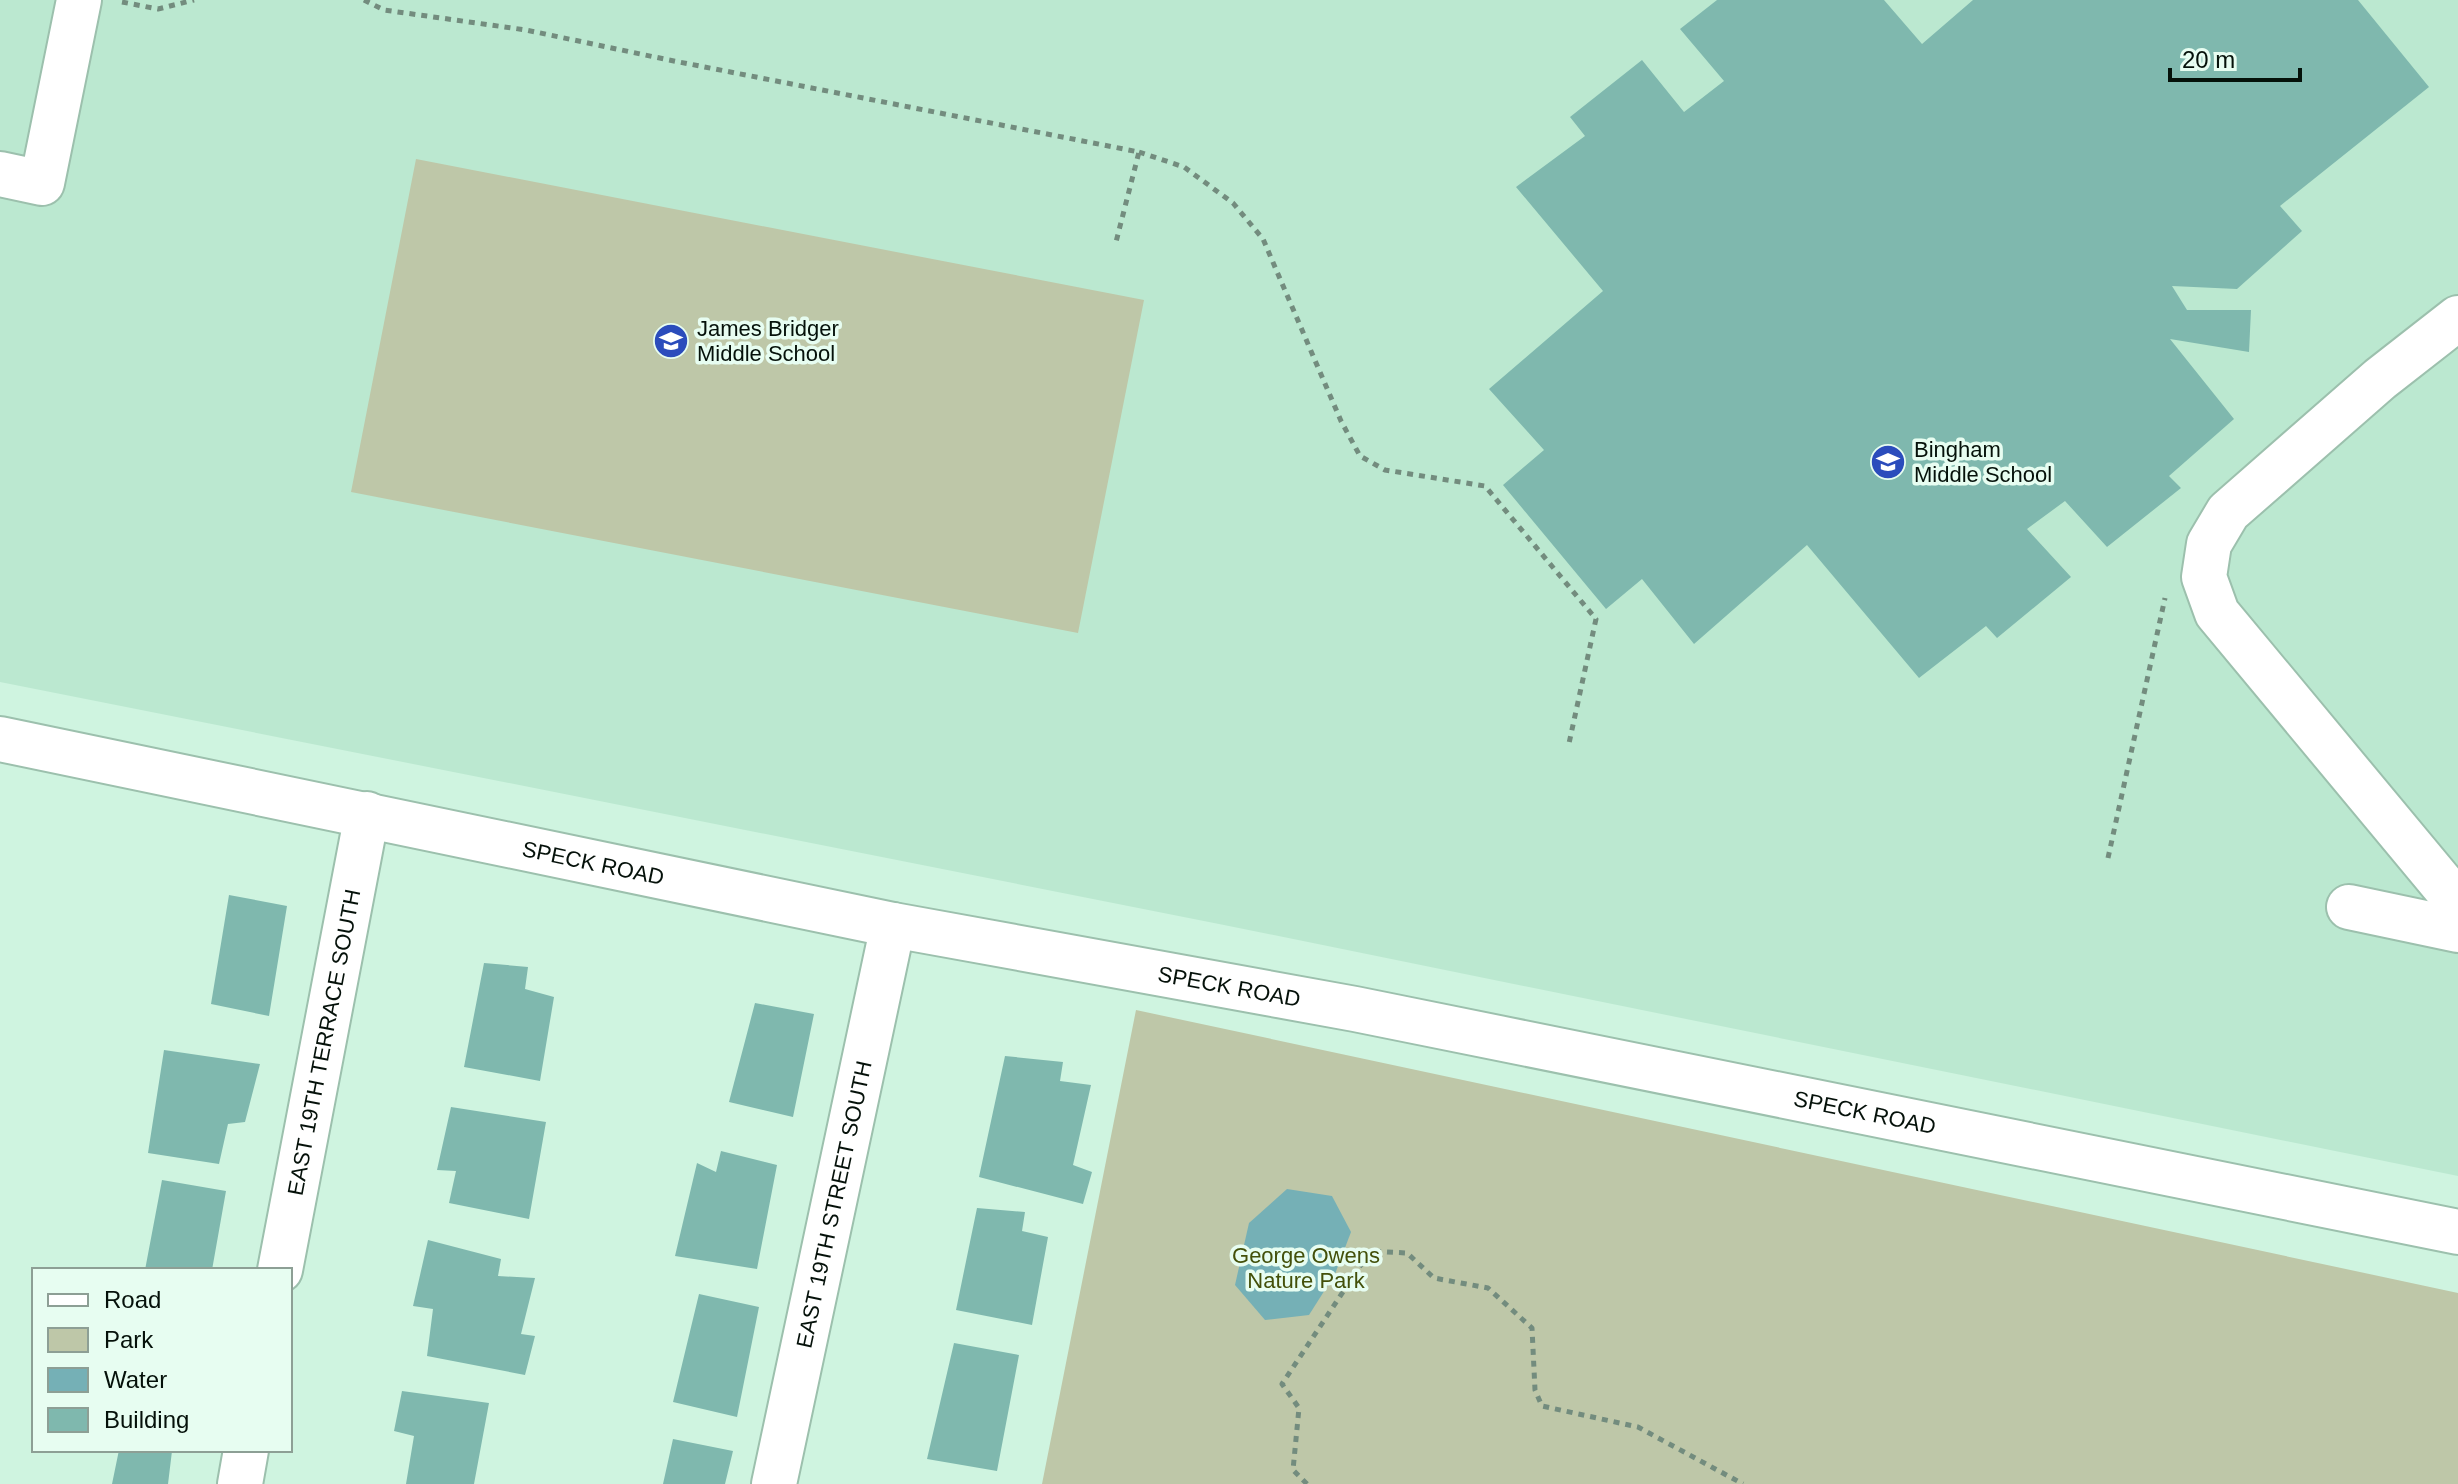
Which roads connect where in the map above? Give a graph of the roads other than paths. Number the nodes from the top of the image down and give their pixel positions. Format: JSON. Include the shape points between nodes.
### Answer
{"nodes":[{"id":1,"x":79,"y":0,"type":"edge"},
{"id":2,"x":0,"y":174,"type":"edge"},
{"id":3,"x":2458,"y":318,"type":"edge"},
{"id":4,"x":0,"y":739,"type":"edge"},
{"id":5,"x":367,"y":814,"type":"junction"},
{"id":6,"x":2458,"y":903,"type":"edge"},
{"id":7,"x":2349,"y":907,"type":"dead end"},
{"id":8,"x":893,"y":925,"type":"junction"},
{"id":9,"x":2458,"y":930,"type":"edge"},
{"id":10,"x":2458,"y":1232,"type":"edge"},
{"id":11,"x":280,"y":1268,"type":"edge"},
{"id":12,"x":246,"y":1452,"type":"edge"},
{"id":13,"x":240,"y":1484,"type":"edge"},
{"id":14,"x":774,"y":1484,"type":"edge"}],
"edges":[{"from":1,"to":2,"type":"street","via":[[42,183]]},
{"from":3,"to":6,"type":"street","via":[[2228,512],[2209,544],[2204,577],[2217,613]]},
{"from":4,"to":5,"type":"street","name":"SPECK ROAD"},
{"from":5,"to":8,"type":"street","name":"SPECK ROAD"},
{"from":5,"to":11,"type":"street","name":"EAST 19TH TERRACE SOUTH"},
{"from":7,"to":9,"type":"street"},
{"from":8,"to":10,"type":"street","name":"SPECK ROAD","via":[[1370,1012]]},
{"from":8,"to":14,"type":"street","name":"EAST 19TH STREET SOUTH"},
{"from":12,"to":13,"type":"street"}]}
